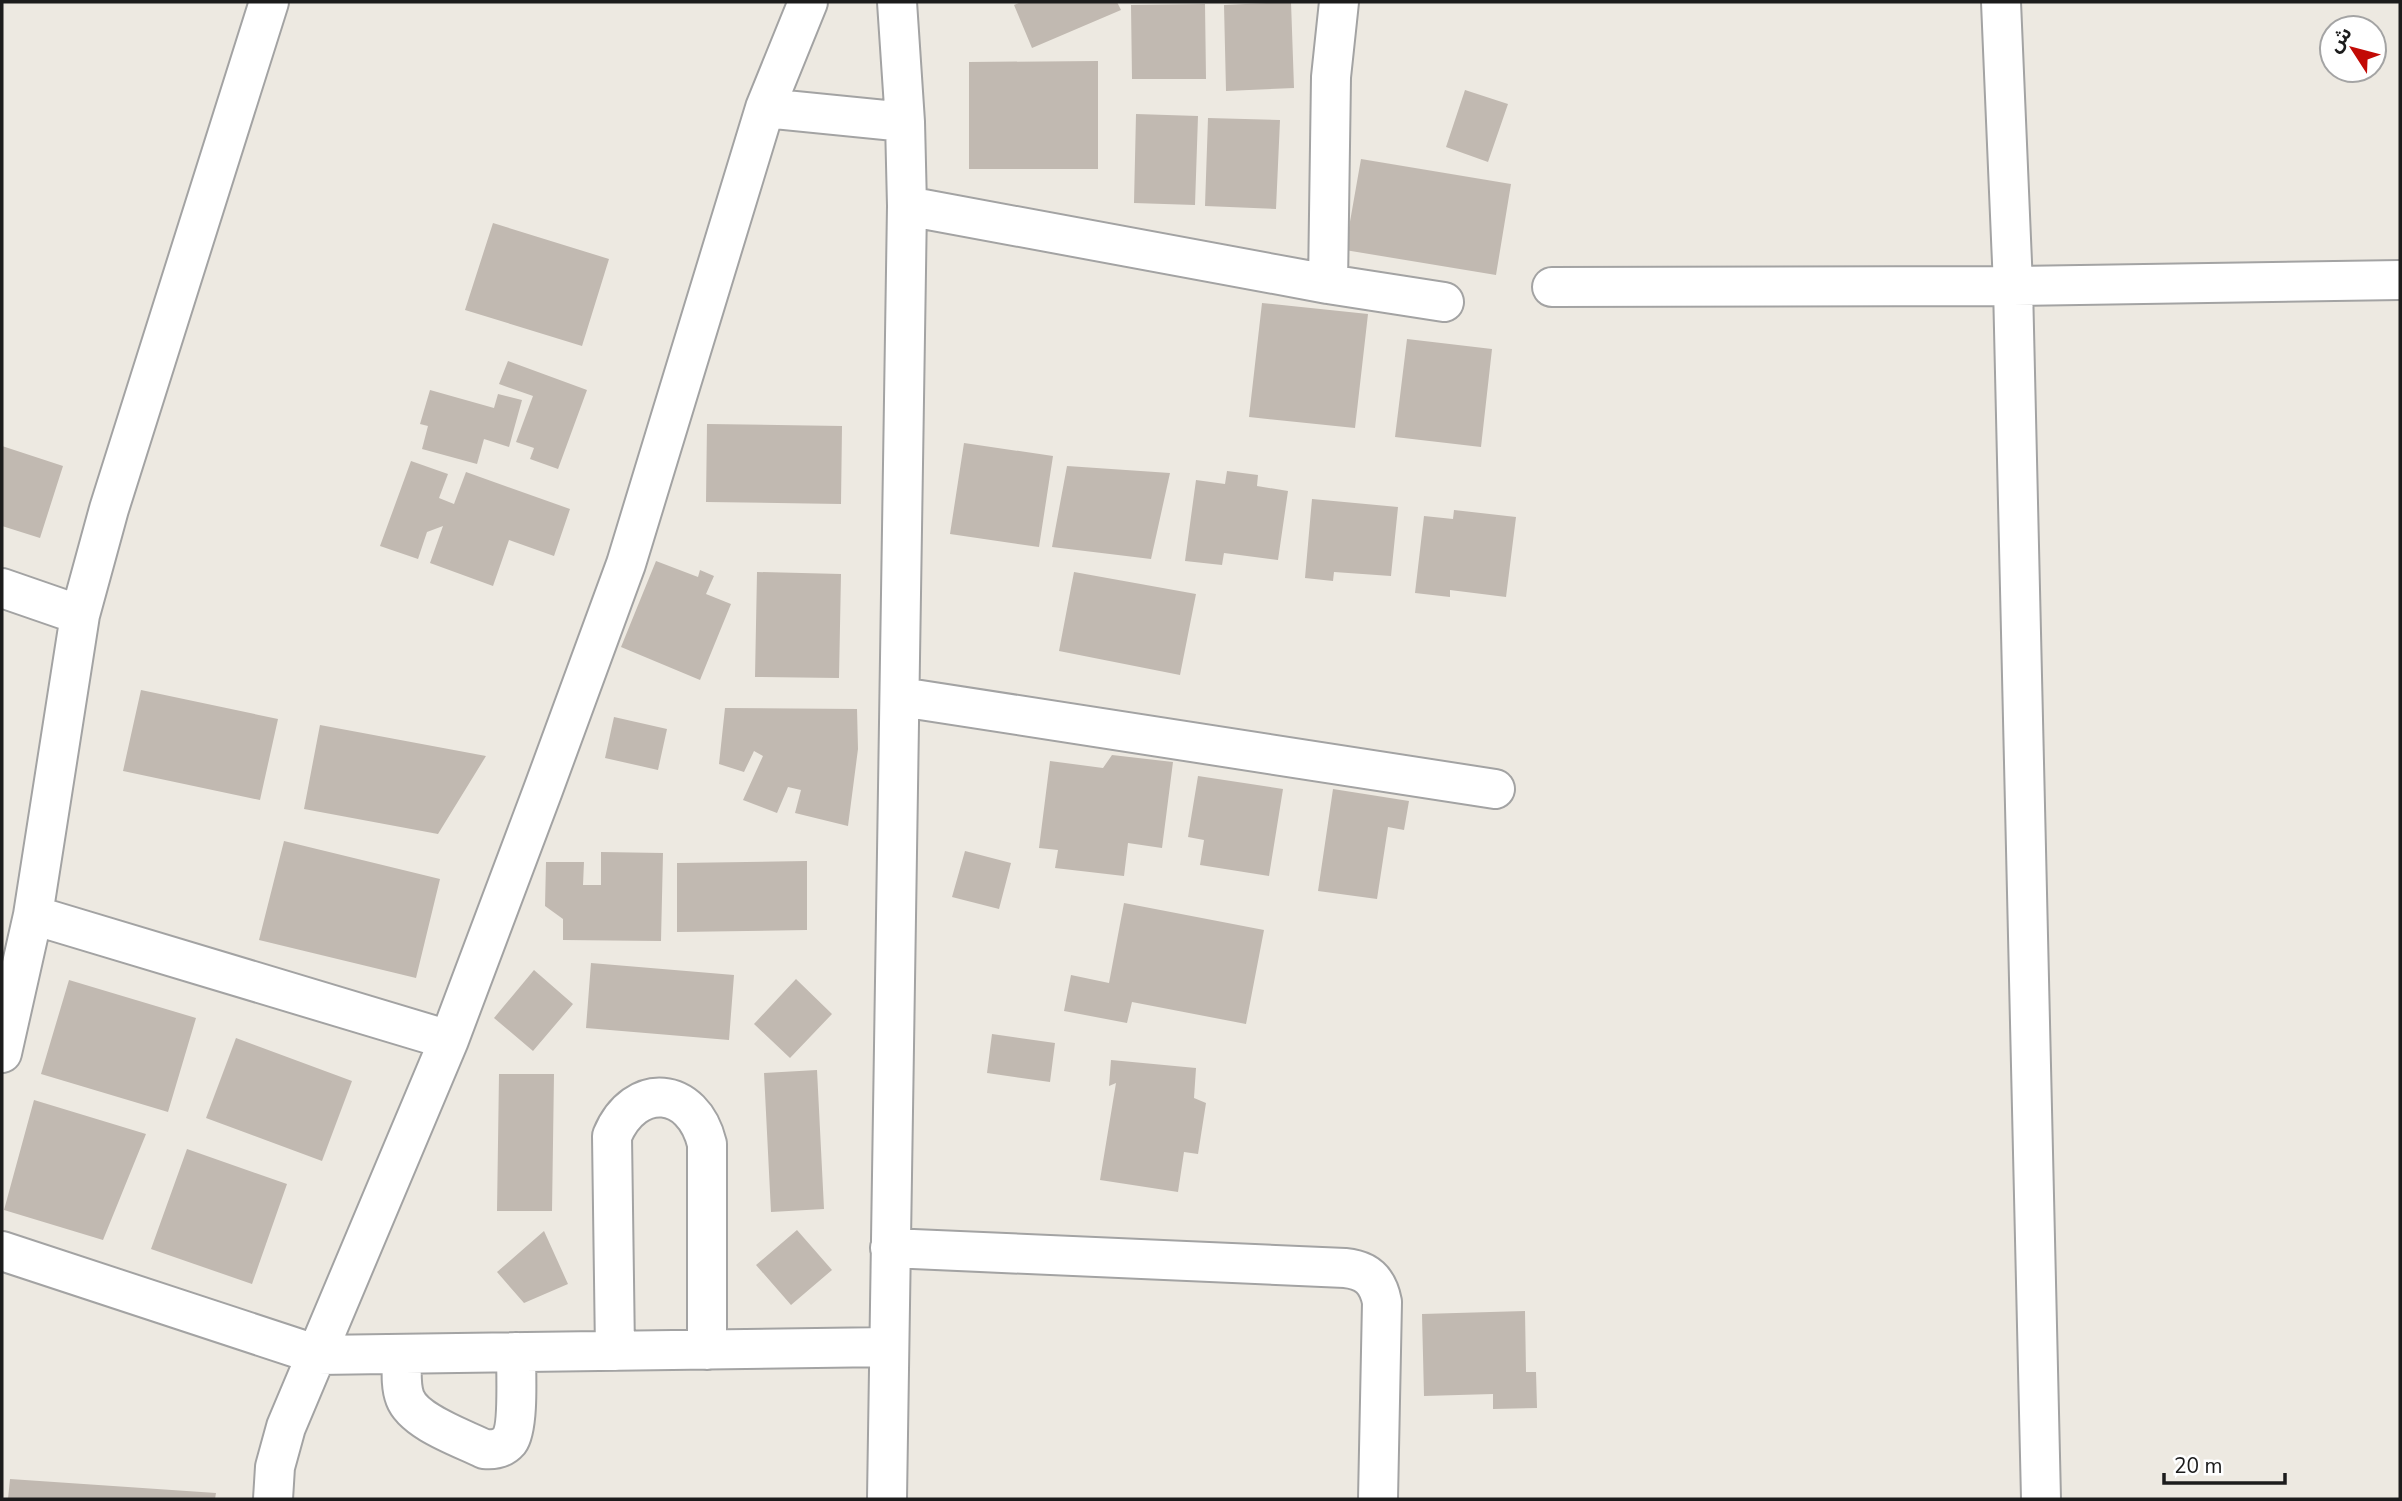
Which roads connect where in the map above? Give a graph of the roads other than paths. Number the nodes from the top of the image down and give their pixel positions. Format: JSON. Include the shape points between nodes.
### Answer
{"nodes":[{"id":1,"x":269,"y":2,"type":"edge"},
{"id":2,"x":808,"y":2,"type":"edge"},
{"id":3,"x":897,"y":2,"type":"edge"},
{"id":4,"x":1339,"y":2,"type":"edge"},
{"id":5,"x":2001,"y":2,"type":"edge"},
{"id":6,"x":765,"y":108,"type":"junction"},
{"id":7,"x":905,"y":122,"type":"junction"},
{"id":8,"x":907,"y":206,"type":"junction"},
{"id":9,"x":2400,"y":281,"type":"edge"},
{"id":10,"x":1328,"y":284,"type":"junction"},
{"id":11,"x":2013,"y":286,"type":"junction"},
{"id":12,"x":1552,"y":287,"type":"dead end"},
{"id":13,"x":1444,"y":302,"type":"dead end"},
{"id":14,"x":2,"y":588,"type":"edge"},
{"id":15,"x":80,"y":615,"type":"junction"},
{"id":16,"x":901,"y":698,"type":"junction"},
{"id":17,"x":1495,"y":789,"type":"dead end"},
{"id":18,"x":33,"y":915,"type":"junction"},
{"id":19,"x":449,"y":1040,"type":"junction"},
{"id":20,"x":2,"y":1053,"type":"edge"},
{"id":21,"x":890,"y":1248,"type":"junction"},
{"id":22,"x":2,"y":1251,"type":"edge"},
{"id":23,"x":889,"y":1347,"type":"junction"},
{"id":24,"x":707,"y":1350,"type":"junction"},
{"id":25,"x":615,"y":1351,"type":"junction"},
{"id":26,"x":516,"y":1352,"type":"junction"},
{"id":27,"x":402,"y":1354,"type":"junction"},
{"id":28,"x":318,"y":1355,"type":"junction"},
{"id":29,"x":273,"y":1499,"type":"edge"},
{"id":30,"x":887,"y":1499,"type":"edge"},
{"id":31,"x":1378,"y":1499,"type":"edge"},
{"id":32,"x":2041,"y":1499,"type":"edge"}],
"edges":[{"from":1,"to":15,"type":"street","via":[[109,509]]},
{"from":2,"to":6,"type":"street"},
{"from":3,"to":7,"type":"street"},
{"from":4,"to":10,"type":"street","via":[[1331,77]]},
{"from":5,"to":11,"type":"street"},
{"from":6,"to":7,"type":"street"},
{"from":6,"to":19,"type":"street","via":[[626,564]]},
{"from":7,"to":8,"type":"street"},
{"from":8,"to":10,"type":"street"},
{"from":8,"to":16,"type":"street"},
{"from":9,"to":11,"type":"street"},
{"from":10,"to":13,"type":"street"},
{"from":11,"to":12,"type":"street"},
{"from":11,"to":32,"type":"street"},
{"from":14,"to":15,"type":"street"},
{"from":15,"to":18,"type":"street"},
{"from":16,"to":17,"type":"street"},
{"from":16,"to":21,"type":"street"},
{"from":18,"to":19,"type":"street"},
{"from":18,"to":20,"type":"street"},
{"from":19,"to":28,"type":"street"},
{"from":21,"to":23,"type":"street"},
{"from":21,"to":31,"type":"street","via":[[1345,1268],[1367,1274],[1382,1302]]},
{"from":22,"to":28,"type":"street"},
{"from":23,"to":24,"type":"street"},
{"from":23,"to":30,"type":"street"},
{"from":24,"to":25,"type":"street"},
{"from":24,"to":25,"type":"street","via":[[707,1144],[693,1112],[663,1097],[630,1107],[612,1136]]},
{"from":25,"to":26,"type":"street"},
{"from":26,"to":27,"type":"street"},
{"from":26,"to":27,"type":"street","via":[[513,1434],[493,1450],[426,1420],[409,1407],[402,1389]]},
{"from":27,"to":28,"type":"street"},
{"from":28,"to":29,"type":"street","via":[[286,1427],[275,1467]]}]}
